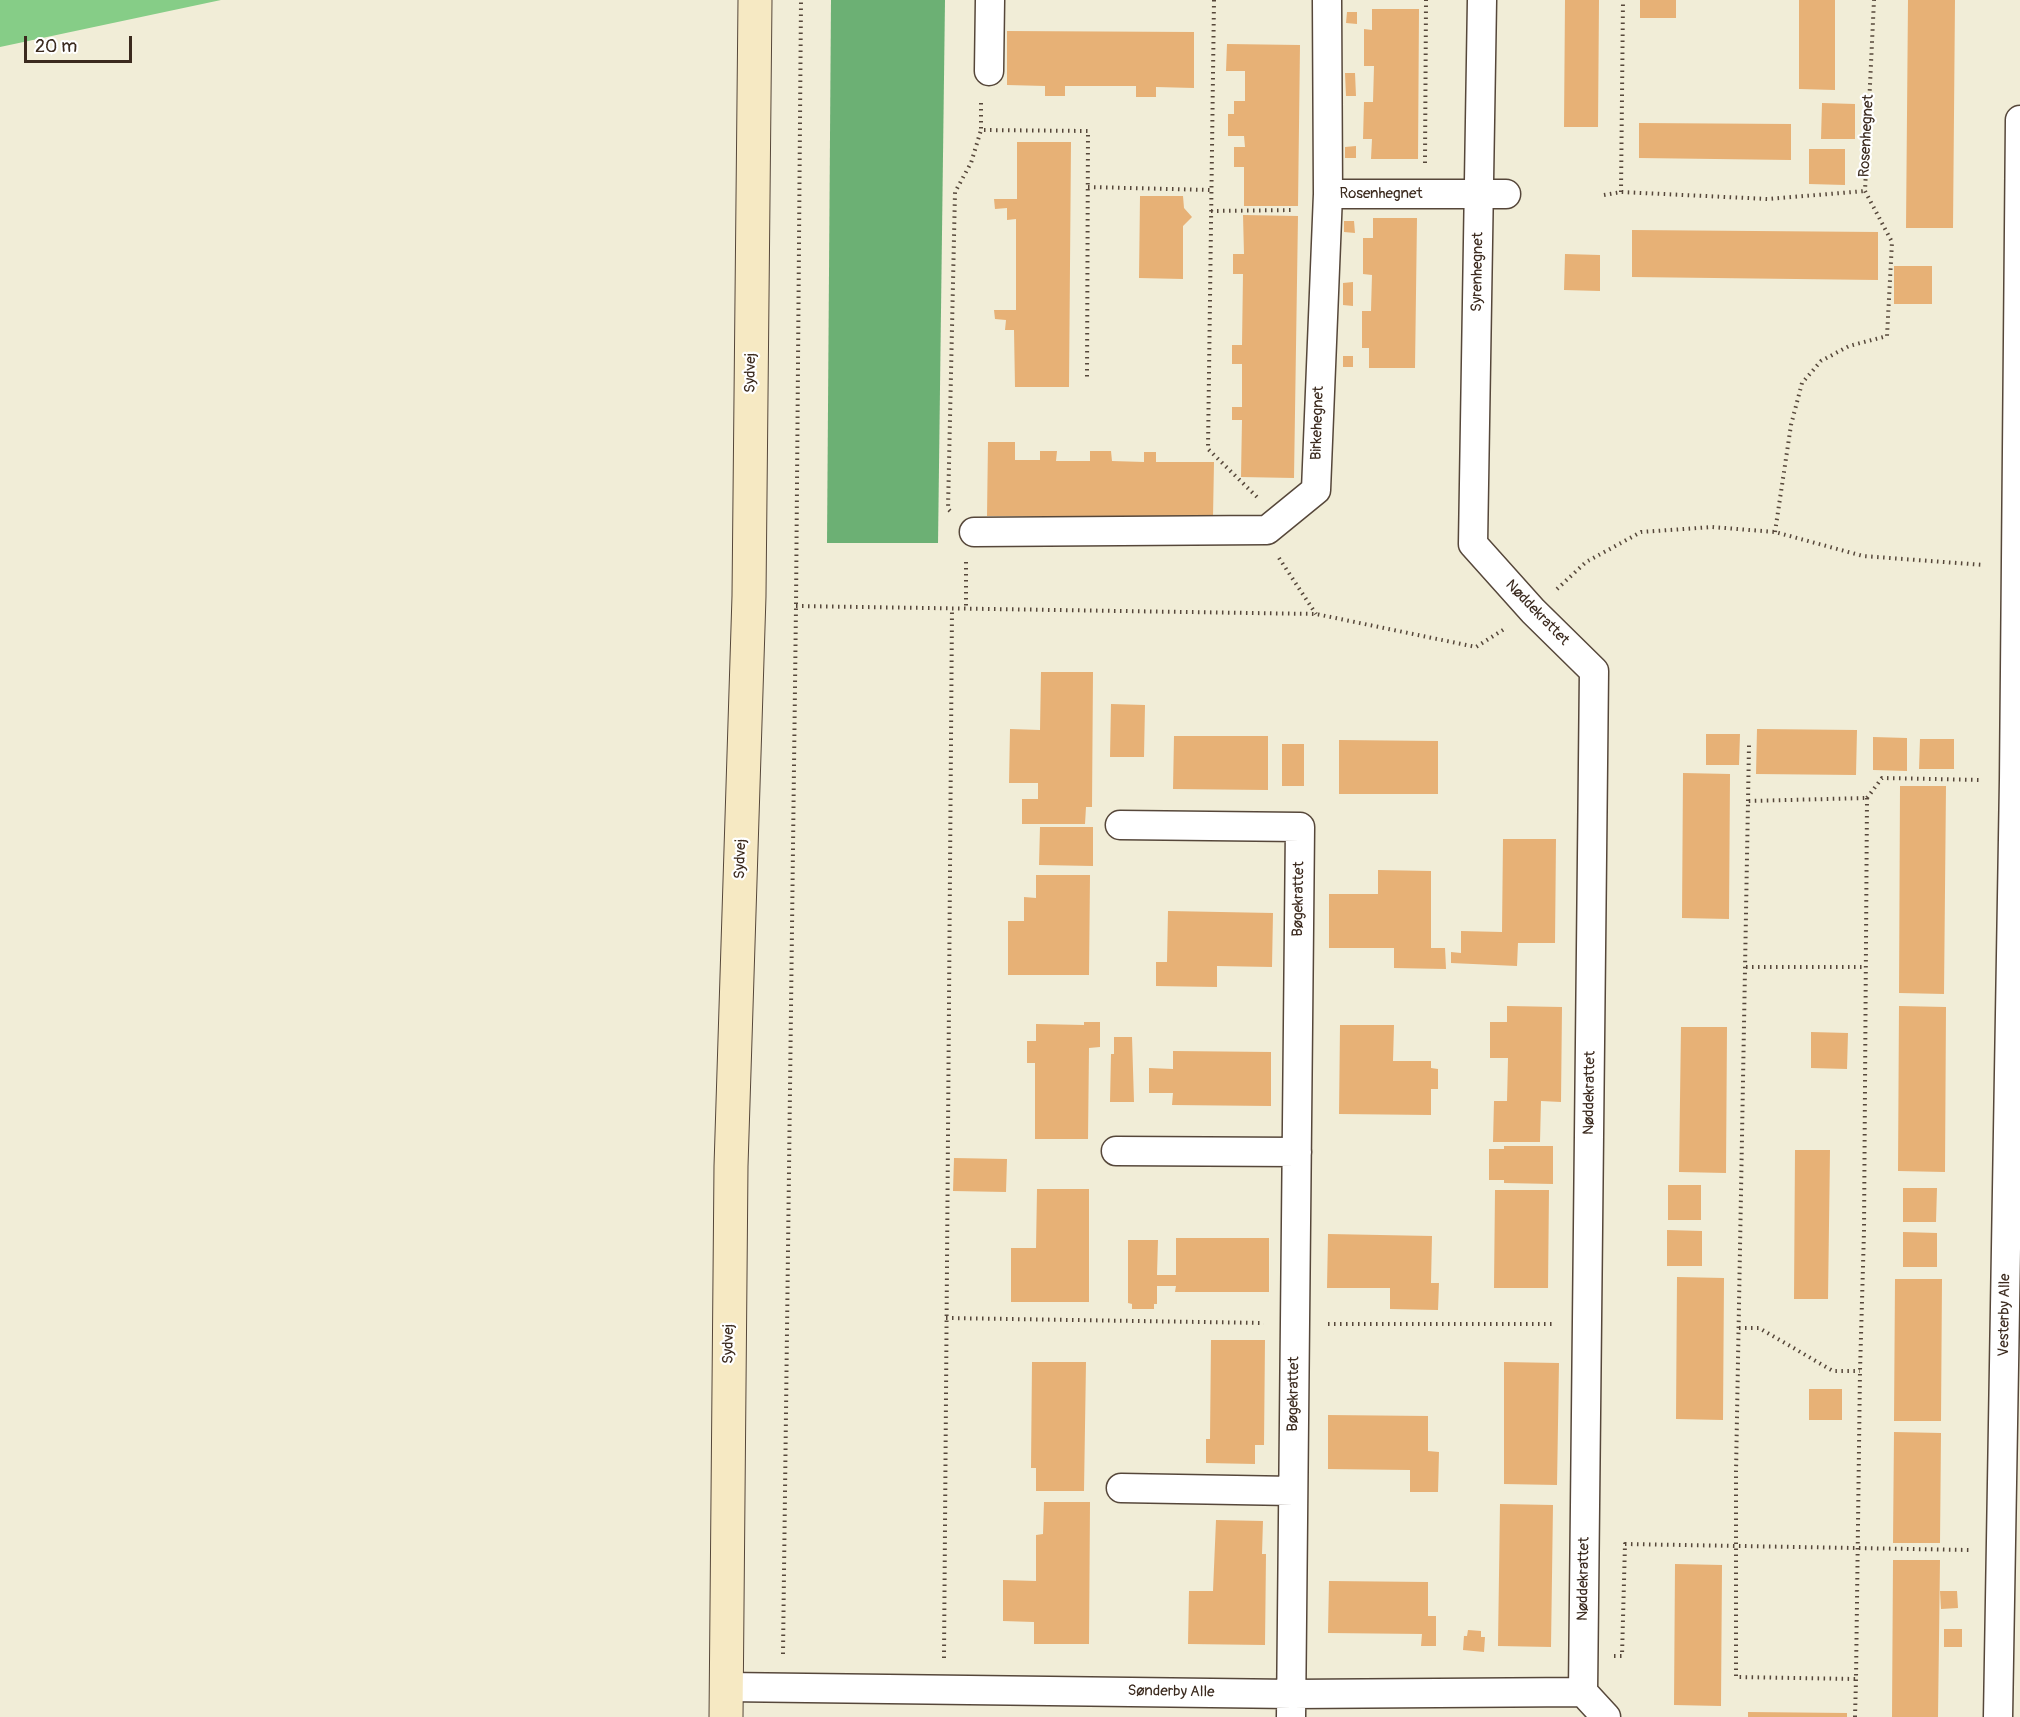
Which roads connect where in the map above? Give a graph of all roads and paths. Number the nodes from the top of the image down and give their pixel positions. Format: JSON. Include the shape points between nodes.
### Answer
{"nodes":[{"id":1,"x":755,"y":0,"type":"edge"},
{"id":2,"x":801,"y":0,"type":"edge"},
{"id":3,"x":990,"y":0,"type":"edge"},
{"id":4,"x":1214,"y":0,"type":"edge"},
{"id":5,"x":1327,"y":0,"type":"edge"},
{"id":6,"x":1426,"y":0,"type":"edge"},
{"id":7,"x":1482,"y":0,"type":"edge"},
{"id":8,"x":1623,"y":0,"type":"edge"},
{"id":9,"x":1874,"y":0,"type":"edge"},
{"id":10,"x":989,"y":71,"type":"joint"},
{"id":11,"x":2020,"y":120,"type":"edge"},
{"id":12,"x":981,"y":130,"type":"junction"},
{"id":13,"x":1088,"y":187,"type":"junction"},
{"id":14,"x":1211,"y":190,"type":"junction"},
{"id":15,"x":1865,"y":191,"type":"junction"},
{"id":16,"x":1621,"y":192,"type":"junction"},
{"id":17,"x":1424,"y":194,"type":"junction"},
{"id":18,"x":1493,"y":194,"type":"junction"},
{"id":19,"x":1604,"y":195,"type":"dead end"},
{"id":20,"x":1328,"y":202,"type":"junction"},
{"id":21,"x":1211,"y":211,"type":"junction"},
{"id":22,"x":1087,"y":379,"type":"dead end"},
{"id":23,"x":1270,"y":525,"type":"junction"},
{"id":24,"x":974,"y":532,"type":"junction"},
{"id":25,"x":1775,"y":532,"type":"junction"},
{"id":26,"x":1473,"y":544,"type":"joint"},
{"id":27,"x":2015,"y":567,"type":"junction"},
{"id":28,"x":796,"y":606,"type":"junction"},
{"id":29,"x":952,"y":609,"type":"junction"},
{"id":30,"x":966,"y":609,"type":"junction"},
{"id":31,"x":1533,"y":611,"type":"junction"},
{"id":32,"x":1316,"y":614,"type":"junction"},
{"id":33,"x":1749,"y":745,"type":"dead end"},
{"id":34,"x":2014,"y":780,"type":"junction"},
{"id":35,"x":1867,"y":798,"type":"junction"},
{"id":36,"x":1748,"y":801,"type":"junction"},
{"id":37,"x":1120,"y":825,"type":"dead end"},
{"id":38,"x":1746,"y":967,"type":"junction"},
{"id":39,"x":1866,"y":967,"type":"junction"},
{"id":40,"x":1116,"y":1151,"type":"dead end"},
{"id":41,"x":1297,"y":1152,"type":"junction"},
{"id":42,"x":1739,"y":1328,"type":"junction"},
{"id":43,"x":1860,"y":1371,"type":"junction"},
{"id":44,"x":1121,"y":1488,"type":"dead end"},
{"id":45,"x":1293,"y":1491,"type":"junction"},
{"id":46,"x":1736,"y":1546,"type":"junction"},
{"id":47,"x":1858,"y":1548,"type":"junction"},
{"id":48,"x":2001,"y":1551,"type":"junction"},
{"id":49,"x":1584,"y":1656,"type":"junction"},
{"id":50,"x":1856,"y":1679,"type":"junction"},
{"id":51,"x":783,"y":1688,"type":"junction"},
{"id":52,"x":943,"y":1690,"type":"junction"},
{"id":53,"x":1583,"y":1692,"type":"junction"},
{"id":54,"x":726,"y":1702,"type":"edge"},
{"id":55,"x":1292,"y":1706,"type":"edge"},
{"id":56,"x":1606,"y":1717,"type":"edge"},
{"id":57,"x":1855,"y":1717,"type":"edge"},
{"id":58,"x":1998,"y":1717,"type":"edge"}],
"edges":[{"from":1,"to":54,"type":"main road","name":"Sydvej","via":[[749,596],[731,1166]]},
{"from":2,"to":28,"type":"path"},
{"from":3,"to":10,"type":"street"},
{"from":4,"to":14,"type":"path"},
{"from":5,"to":20,"type":"street","name":"Birkehegnet"},
{"from":6,"to":17,"type":"path"},
{"from":7,"to":18,"type":"street","name":"Syrenhegnet"},
{"from":8,"to":16,"type":"path"},
{"from":9,"to":15,"type":"path","name":"Rosenhegnet"},
{"from":10,"to":12,"type":"path","via":[[981,79]]},
{"from":11,"to":27,"type":"street","name":"Vesterby Alle"},
{"from":12,"to":13,"type":"path","via":[[1088,131]]},
{"from":12,"to":24,"type":"path","via":[[971,163],[955,192],[948,509]]},
{"from":13,"to":14,"type":"path"},
{"from":13,"to":22,"type":"path"},
{"from":14,"to":21,"type":"path"},
{"from":15,"to":16,"type":"path","via":[[1768,200]]},
{"from":15,"to":25,"type":"path","name":"Rosenhegnet","via":[[1892,242],[1887,336],[1849,346],[1821,362],[1802,383],[1791,425]]},
{"from":16,"to":19,"type":"path"},
{"from":17,"to":18,"type":"street","name":"Rosenhegnet"},
{"from":17,"to":20,"type":"street","name":"Rosenhegnet"},
{"from":18,"to":26,"type":"street","name":"Syrenhegnet"},
{"from":20,"to":21,"type":"path"},
{"from":20,"to":23,"type":"street","name":"Birkehegnet","via":[[1316,490]]},
{"from":21,"to":23,"type":"path","via":[[1208,449]]},
{"from":23,"to":24,"type":"street"},
{"from":23,"to":32,"type":"path"},
{"from":24,"to":30,"type":"path","via":[[965,541]]},
{"from":25,"to":27,"type":"path","via":[[1863,556]]},
{"from":25,"to":31,"type":"path","via":[[1712,527],[1641,532],[1586,562]]},
{"from":26,"to":31,"type":"street","name":"Nøddekrattet"},
{"from":27,"to":34,"type":"street","name":"Vesterby Alle"},
{"from":28,"to":29,"type":"path"},
{"from":28,"to":51,"type":"path"},
{"from":29,"to":30,"type":"path"},
{"from":29,"to":52,"type":"path"},
{"from":30,"to":32,"type":"path"},
{"from":31,"to":32,"type":"path","via":[[1476,647]]},
{"from":31,"to":49,"type":"street","name":"Nøddekrattet","via":[[1594,671]]},
{"from":33,"to":36,"type":"path"},
{"from":34,"to":35,"type":"path","via":[[1882,778]]},
{"from":34,"to":48,"type":"street","name":"Vesterby Alle"},
{"from":35,"to":36,"type":"path"},
{"from":35,"to":39,"type":"path"},
{"from":36,"to":38,"type":"path"},
{"from":37,"to":41,"type":"street","name":"Bøgekrattet","via":[[1300,826]]},
{"from":38,"to":39,"type":"path"},
{"from":38,"to":42,"type":"path"},
{"from":39,"to":43,"type":"path"},
{"from":40,"to":41,"type":"street"},
{"from":41,"to":45,"type":"street","name":"Bøgekrattet"},
{"from":42,"to":43,"type":"path","via":[[1759,1328],[1833,1371]]},
{"from":42,"to":46,"type":"path"},
{"from":43,"to":47,"type":"path"},
{"from":44,"to":45,"type":"street"},
{"from":45,"to":55,"type":"street","name":"Bøgekrattet"},
{"from":46,"to":47,"type":"path"},
{"from":46,"to":49,"type":"path","via":[[1625,1544],[1622,1656]]},
{"from":46,"to":50,"type":"path","via":[[1736,1677]]},
{"from":47,"to":48,"type":"path"},
{"from":47,"to":50,"type":"path"},
{"from":48,"to":58,"type":"street","name":"Vesterby Alle"},
{"from":49,"to":53,"type":"street","name":"Nøddekrattet"},
{"from":50,"to":57,"type":"path"},
{"from":51,"to":52,"type":"street","name":"Sønderby Alle"},
{"from":51,"to":54,"type":"street","name":"Sønderby Alle"},
{"from":52,"to":55,"type":"street","name":"Sønderby Alle"},
{"from":53,"to":55,"type":"street","name":"Sønderby Alle"},
{"from":53,"to":56,"type":"street"}]}
